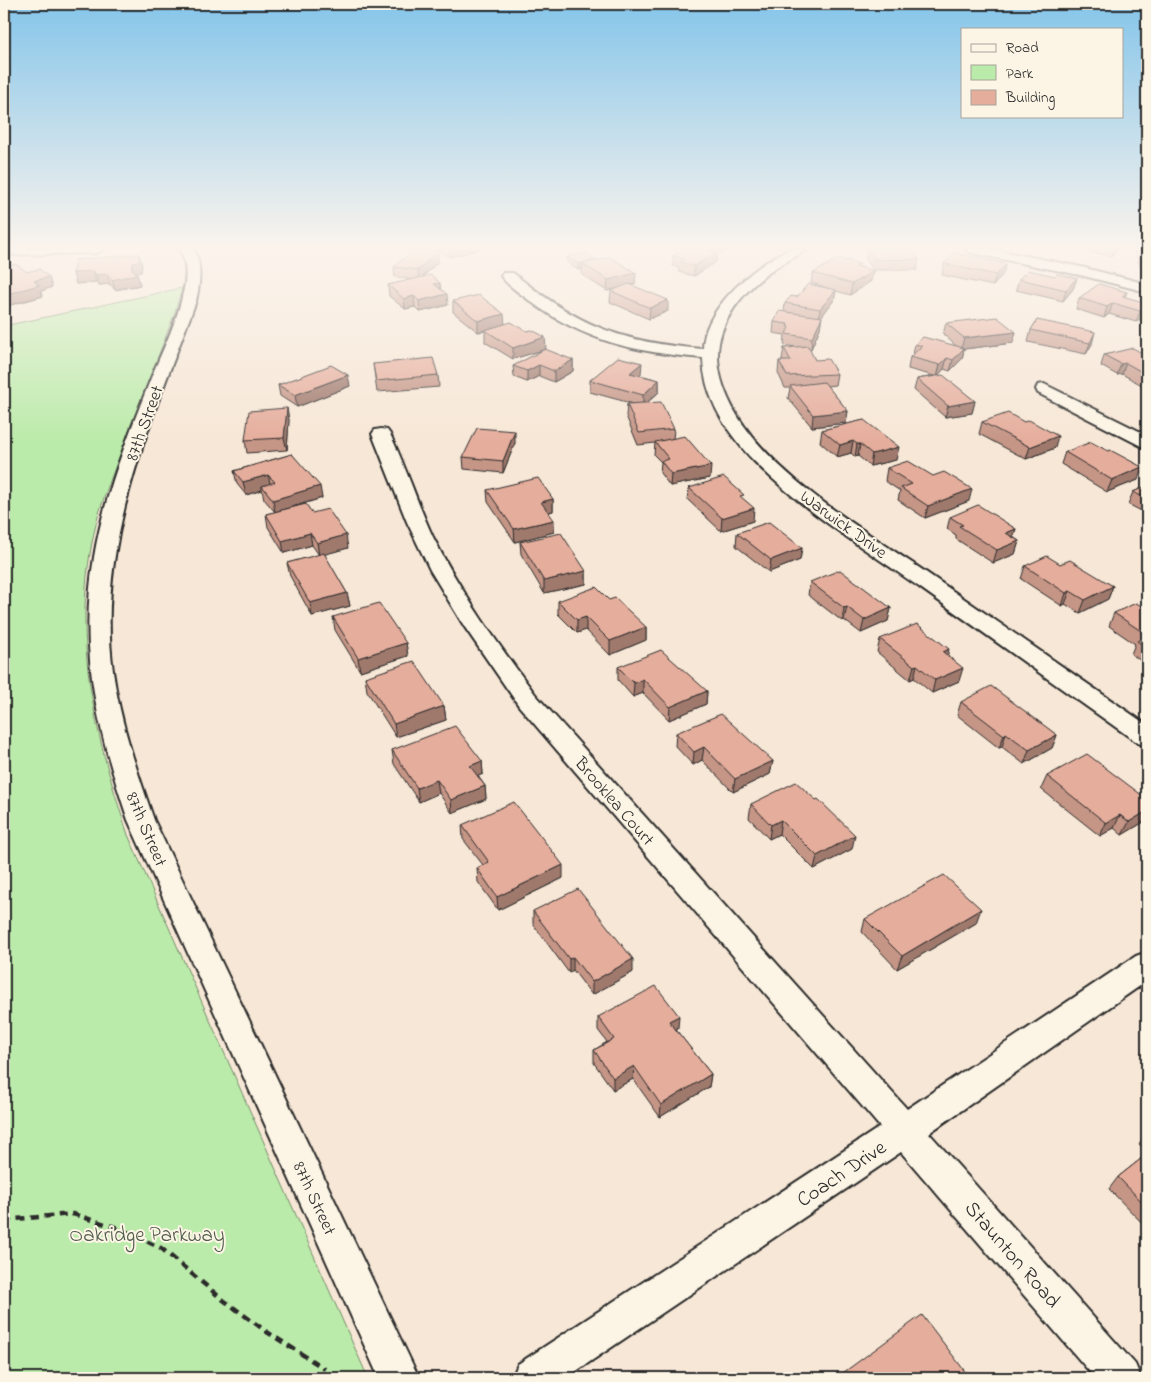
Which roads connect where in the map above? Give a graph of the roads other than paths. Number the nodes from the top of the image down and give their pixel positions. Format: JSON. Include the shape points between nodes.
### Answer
{"nodes":[{"id":1,"x":184,"y":313,"type":"edge"},
{"id":2,"x":558,"y":313,"type":"edge"},
{"id":3,"x":724,"y":313,"type":"edge"},
{"id":4,"x":710,"y":354,"type":"junction"},
{"id":5,"x":1044,"y":389,"type":"dead end"},
{"id":6,"x":381,"y":434,"type":"dead end"},
{"id":7,"x":1147,"y":442,"type":"edge"},
{"id":8,"x":1147,"y":737,"type":"edge"},
{"id":9,"x":1147,"y":965,"type":"edge"},
{"id":10,"x":905,"y":1130,"type":"junction"},
{"id":11,"x":399,"y":1378,"type":"edge"},
{"id":12,"x":532,"y":1378,"type":"edge"},
{"id":13,"x":1121,"y":1378,"type":"edge"}],
"edges":[{"from":1,"to":11,"type":"street","name":"87th Street","via":[[114,506],[104,548],[99,594],[99,647],[106,701],[119,758],[141,820]]},
{"from":2,"to":4,"type":"street","via":[[597,333],[640,345]]},
{"from":3,"to":4,"type":"street","name":"Warwick Drive","via":[[711,343]]},
{"from":4,"to":8,"type":"street","name":"Warwick Drive","via":[[712,377],[722,404],[748,443],[787,482]]},
{"from":5,"to":7,"type":"street"},
{"from":6,"to":10,"type":"street","name":"Brooklea Court","via":[[412,513],[441,571],[527,700]]},
{"from":9,"to":10,"type":"street","name":"Coach Drive"},
{"from":10,"to":12,"type":"street","name":"Coach Drive"},
{"from":10,"to":13,"type":"street","name":"Staunton Road"}]}
